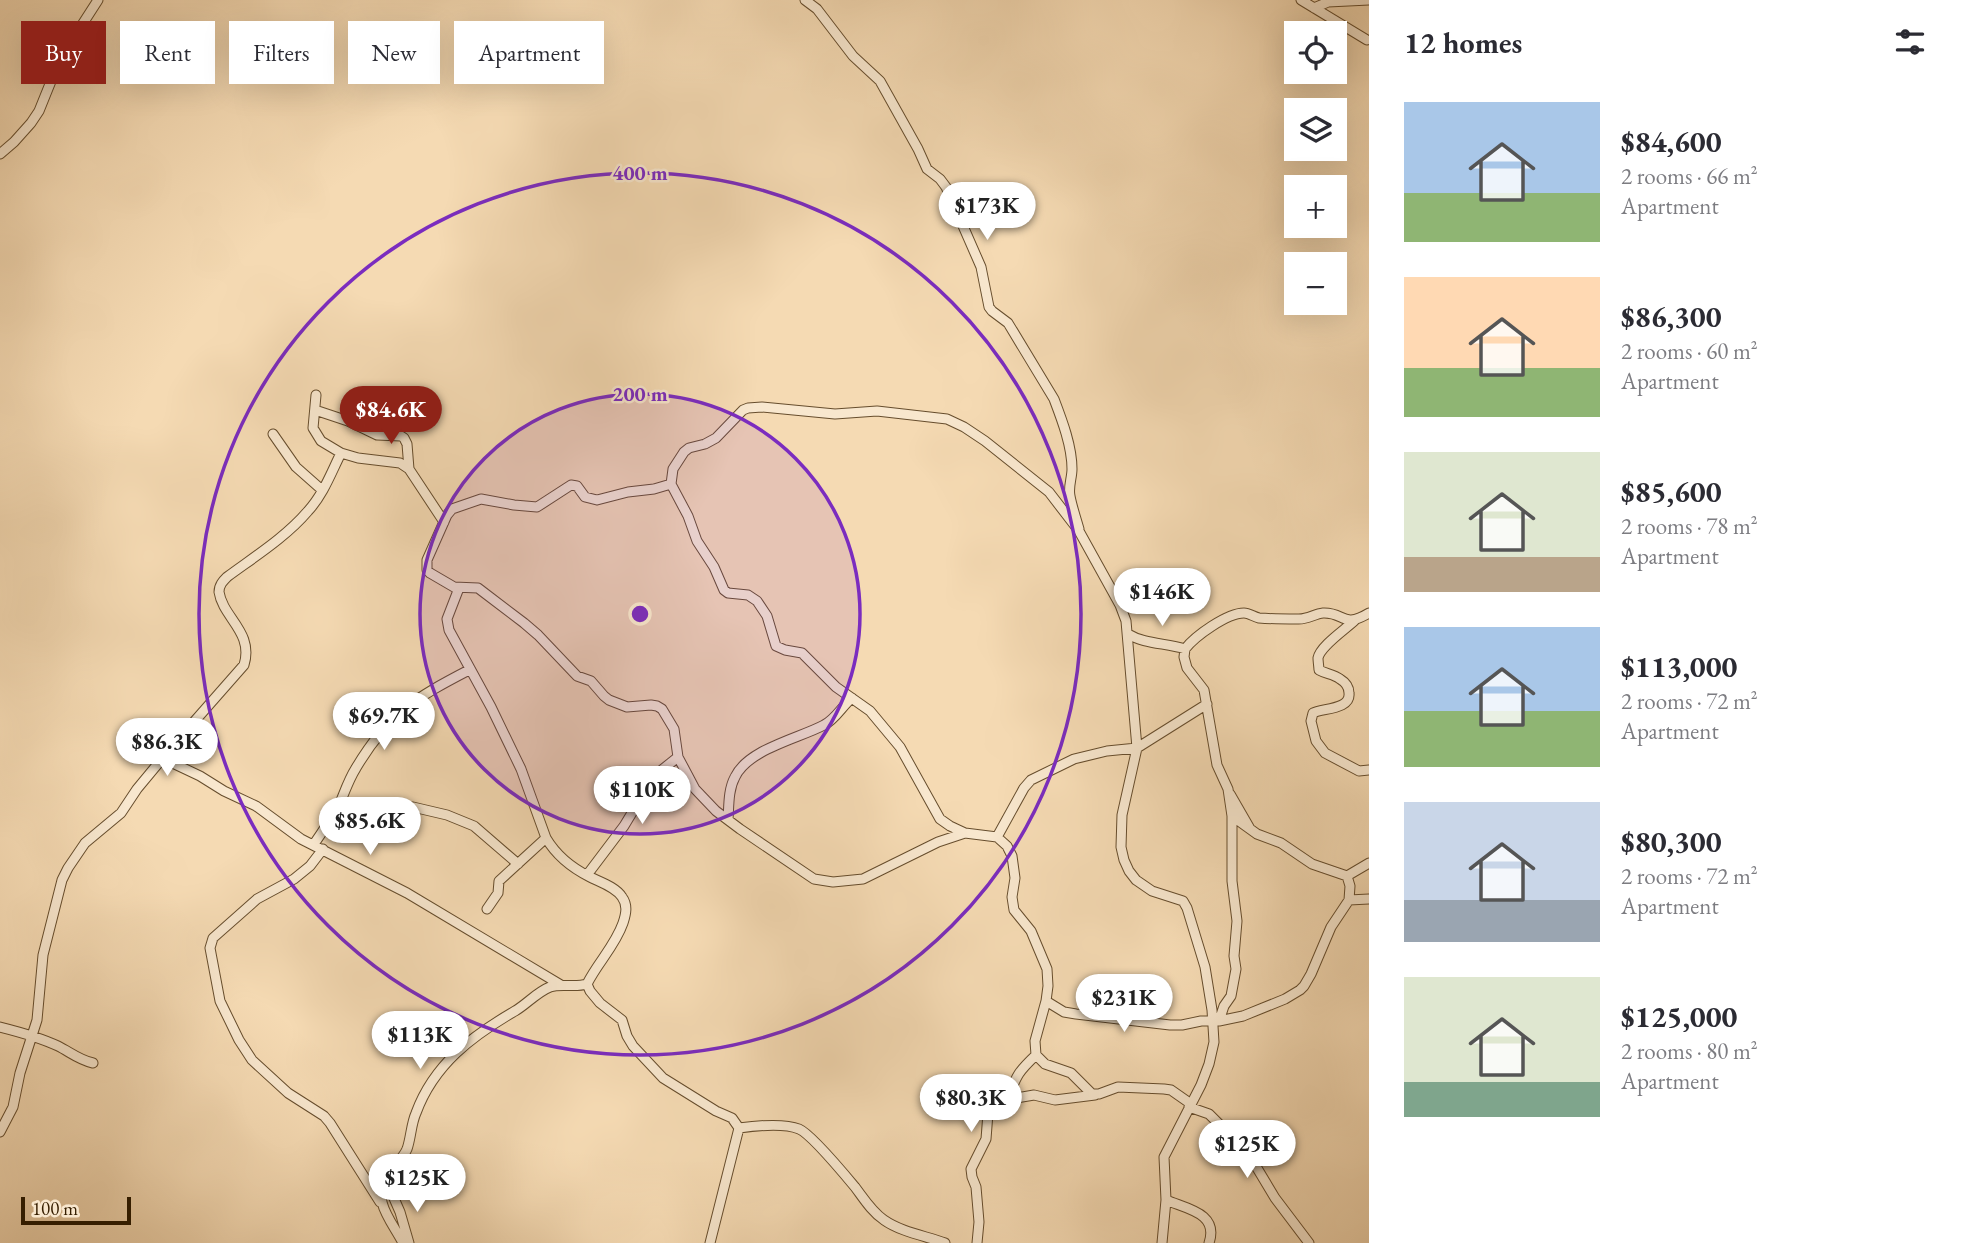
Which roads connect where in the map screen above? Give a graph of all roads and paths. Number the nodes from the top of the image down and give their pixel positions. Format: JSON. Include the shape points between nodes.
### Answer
{"nodes":[{"id":1,"x":98,"y":0,"type":"edge"},
{"id":2,"x":805,"y":0,"type":"edge"},
{"id":3,"x":1301,"y":0,"type":"edge"},
{"id":4,"x":1369,"y":0,"type":"edge"},
{"id":5,"x":1314,"y":8,"type":"junction"},
{"id":6,"x":1367,"y":40,"type":"dead end"},
{"id":7,"x":0,"y":154,"type":"edge"},
{"id":8,"x":316,"y":395,"type":"dead end"},
{"id":9,"x":315,"y":410,"type":"junction"},
{"id":10,"x":273,"y":434,"type":"dead end"},
{"id":11,"x":341,"y":453,"type":"junction"},
{"id":12,"x":409,"y":469,"type":"junction"},
{"id":13,"x":671,"y":484,"type":"junction"},
{"id":14,"x":322,"y":490,"type":"junction"},
{"id":15,"x":444,"y":522,"type":"junction"},
{"id":16,"x":1079,"y":531,"type":"junction"},
{"id":17,"x":458,"y":588,"type":"junction"},
{"id":18,"x":1369,"y":613,"type":"edge"},
{"id":19,"x":1355,"y":620,"type":"junction"},
{"id":20,"x":1128,"y":634,"type":"junction"},
{"id":21,"x":1185,"y":649,"type":"junction"},
{"id":22,"x":469,"y":670,"type":"junction"},
{"id":23,"x":852,"y":698,"type":"junction"},
{"id":24,"x":1207,"y":704,"type":"junction"},
{"id":25,"x":1137,"y":748,"type":"junction"},
{"id":26,"x":678,"y":757,"type":"junction"},
{"id":27,"x":164,"y":759,"type":"junction"},
{"id":28,"x":1369,"y":770,"type":"edge"},
{"id":29,"x":1230,"y":793,"type":"junction"},
{"id":30,"x":340,"y":802,"type":"junction"},
{"id":31,"x":1232,"y":816,"type":"junction"},
{"id":32,"x":728,"y":821,"type":"junction"},
{"id":33,"x":1250,"y":829,"type":"junction"},
{"id":34,"x":965,"y":833,"type":"junction"},
{"id":35,"x":997,"y":837,"type":"junction"},
{"id":36,"x":546,"y":838,"type":"junction"},
{"id":37,"x":314,"y":844,"type":"junction"},
{"id":38,"x":323,"y":849,"type":"junction"},
{"id":39,"x":1369,"y":863,"type":"edge"},
{"id":40,"x":518,"y":864,"type":"junction"},
{"id":41,"x":587,"y":875,"type":"junction"},
{"id":42,"x":1347,"y":876,"type":"junction"},
{"id":43,"x":1369,"y":898,"type":"edge"},
{"id":44,"x":1349,"y":900,"type":"junction"},
{"id":45,"x":487,"y":909,"type":"dead end"},
{"id":46,"x":587,"y":984,"type":"junction"},
{"id":47,"x":561,"y":985,"type":"junction"},
{"id":48,"x":1046,"y":1001,"type":"junction"},
{"id":49,"x":1216,"y":1021,"type":"junction"},
{"id":50,"x":0,"y":1027,"type":"edge"},
{"id":51,"x":32,"y":1035,"type":"junction"},
{"id":52,"x":1036,"y":1055,"type":"junction"},
{"id":53,"x":93,"y":1063,"type":"dead end"},
{"id":54,"x":1096,"y":1095,"type":"junction"},
{"id":55,"x":1008,"y":1097,"type":"junction"},
{"id":56,"x":1190,"y":1105,"type":"junction"},
{"id":57,"x":739,"y":1128,"type":"junction"},
{"id":58,"x":0,"y":1132,"type":"edge"},
{"id":59,"x":393,"y":1196,"type":"dead end"},
{"id":60,"x":1166,"y":1200,"type":"junction"},
{"id":61,"x":380,"y":1202,"type":"junction"},
{"id":62,"x":403,"y":1243,"type":"edge"},
{"id":63,"x":409,"y":1243,"type":"edge"},
{"id":64,"x":710,"y":1243,"type":"edge"},
{"id":65,"x":945,"y":1243,"type":"edge"},
{"id":66,"x":977,"y":1243,"type":"edge"},
{"id":67,"x":1162,"y":1243,"type":"edge"},
{"id":68,"x":1209,"y":1243,"type":"edge"},
{"id":69,"x":1309,"y":1243,"type":"edge"}],
"edges":[{"from":1,"to":7,"type":"street","via":[[60,59],[39,111]]},
{"from":2,"to":16,"type":"street","via":[[880,81],[928,169],[946,187],[976,252],[989,307],[1008,323],[1054,399],[1070,449],[1070,497]]},
{"from":3,"to":5,"type":"street"},
{"from":4,"to":5,"type":"street","via":[[1328,2]]},
{"from":5,"to":6,"type":"street"},
{"from":8,"to":9,"type":"street"},
{"from":9,"to":11,"type":"street","via":[[316,434]]},
{"from":9,"to":12,"type":"street","via":[[377,435],[404,438]]},
{"from":10,"to":14,"type":"street","via":[[296,467]]},
{"from":11,"to":12,"type":"street","via":[[400,463]]},
{"from":11,"to":14,"type":"street"},
{"from":12,"to":15,"type":"street"},
{"from":13,"to":15,"type":"street","via":[[597,500],[571,485],[533,507],[481,499],[452,509]]},
{"from":13,"to":16,"type":"street","via":[[673,469],[684,452],[716,438],[748,408],[932,416],[964,427],[1000,453],[1049,492]]},
{"from":13,"to":23,"type":"street","via":[[724,590],[757,601],[776,646],[802,653]]},
{"from":14,"to":27,"type":"street","via":[[308,511],[220,585],[220,595],[243,636],[246,660]]},
{"from":15,"to":17,"type":"street","via":[[427,570]]},
{"from":16,"to":20,"type":"street","via":[[1120,605]]},
{"from":17,"to":22,"type":"street","via":[[447,619]]},
{"from":17,"to":26,"type":"street","via":[[478,588],[610,700],[628,707],[657,706],[674,729]]},
{"from":18,"to":19,"type":"street"},
{"from":19,"to":21,"type":"street","via":[[1325,613],[1296,620],[1245,613],[1221,621]]},
{"from":19,"to":28,"type":"street","via":[[1318,658],[1319,670],[1344,682],[1349,698],[1336,708],[1312,713],[1311,722],[1325,753],[1359,771]]},
{"from":20,"to":21,"type":"street"},
{"from":20,"to":25,"type":"street"},
{"from":21,"to":24,"type":"street","via":[[1187,668],[1204,690]]},
{"from":22,"to":30,"type":"street","via":[[425,693],[390,721],[356,768]]},
{"from":22,"to":36,"type":"street","via":[[521,769]]},
{"from":23,"to":32,"type":"street","via":[[824,725],[768,749],[740,770],[731,786]]},
{"from":23,"to":34,"type":"street","via":[[870,711],[900,747],[940,819]]},
{"from":24,"to":25,"type":"street"},
{"from":24,"to":29,"type":"street","via":[[1217,765]]},
{"from":25,"to":35,"type":"street","via":[[1074,759],[1031,780]]},
{"from":25,"to":49,"type":"street","via":[[1122,815],[1124,860],[1136,880],[1152,891],[1183,901],[1205,967]]},
{"from":26,"to":32,"type":"street","via":[[695,789]]},
{"from":26,"to":41,"type":"street","via":[[650,783]]},
{"from":27,"to":37,"type":"street","via":[[256,806]]},
{"from":27,"to":51,"type":"street","via":[[121,813],[85,843],[62,880],[43,955]]},
{"from":29,"to":31,"type":"street"},
{"from":29,"to":33,"type":"street"},
{"from":30,"to":37,"type":"street"},
{"from":30,"to":40,"type":"street","via":[[362,809],[425,808],[447,815],[474,826]]},
{"from":31,"to":33,"type":"street"},
{"from":31,"to":49,"type":"street","via":[[1236,969],[1231,996]]},
{"from":32,"to":34,"type":"street","via":[[814,879],[833,882],[863,879]]},
{"from":33,"to":42,"type":"street","via":[[1312,863]]},
{"from":34,"to":35,"type":"street"},
{"from":35,"to":48,"type":"street","via":[[1012,856],[1014,910],[1031,931],[1047,969]]},
{"from":36,"to":40,"type":"street"},
{"from":36,"to":41,"type":"street","via":[[565,860]]},
{"from":37,"to":38,"type":"street"},
{"from":38,"to":47,"type":"street"},
{"from":38,"to":61,"type":"street","via":[[294,879],[266,892],[228,924],[213,938],[210,948],[220,1001],[252,1060],[288,1093],[324,1116]]},
{"from":39,"to":42,"type":"street"},
{"from":40,"to":45,"type":"street","via":[[499,881],[498,893]]},
{"from":41,"to":46,"type":"street","via":[[618,891],[626,904],[614,945]]},
{"from":42,"to":44,"type":"street"},
{"from":43,"to":44,"type":"street"},
{"from":44,"to":49,"type":"street","via":[[1300,990],[1261,1010]]},
{"from":46,"to":47,"type":"street"},
{"from":46,"to":57,"type":"street","via":[[600,1003],[622,1020],[633,1046],[663,1078],[732,1118]]},
{"from":47,"to":61,"type":"street","via":[[545,989],[480,1032],[443,1066],[416,1110],[404,1155],[382,1184]]},
{"from":48,"to":49,"type":"street","via":[[1076,1014],[1170,1025]]},
{"from":48,"to":52,"type":"street","via":[[1035,1041]]},
{"from":49,"to":56,"type":"street","via":[[1213,1051]]},
{"from":50,"to":51,"type":"street"},
{"from":51,"to":53,"type":"street"},
{"from":51,"to":58,"type":"street","via":[[14,1102]]},
{"from":52,"to":54,"type":"street","via":[[1045,1064],[1071,1073]]},
{"from":52,"to":55,"type":"street","via":[[1014,1080]]},
{"from":54,"to":55,"type":"street","via":[[1055,1100],[1034,1095]]},
{"from":54,"to":56,"type":"street","via":[[1118,1087],[1164,1089]]},
{"from":55,"to":66,"type":"street","via":[[990,1107],[986,1139],[971,1169],[979,1222]]},
{"from":56,"to":60,"type":"street","via":[[1164,1157]]},
{"from":56,"to":69,"type":"street","via":[[1209,1114],[1248,1153]]},
{"from":57,"to":64,"type":"street"},
{"from":57,"to":65,"type":"street","via":[[800,1129],[884,1221]]},
{"from":59,"to":63,"type":"street"},
{"from":60,"to":67,"type":"street"},
{"from":60,"to":68,"type":"street","via":[[1205,1216]]},
{"from":61,"to":62,"type":"street"}]}
